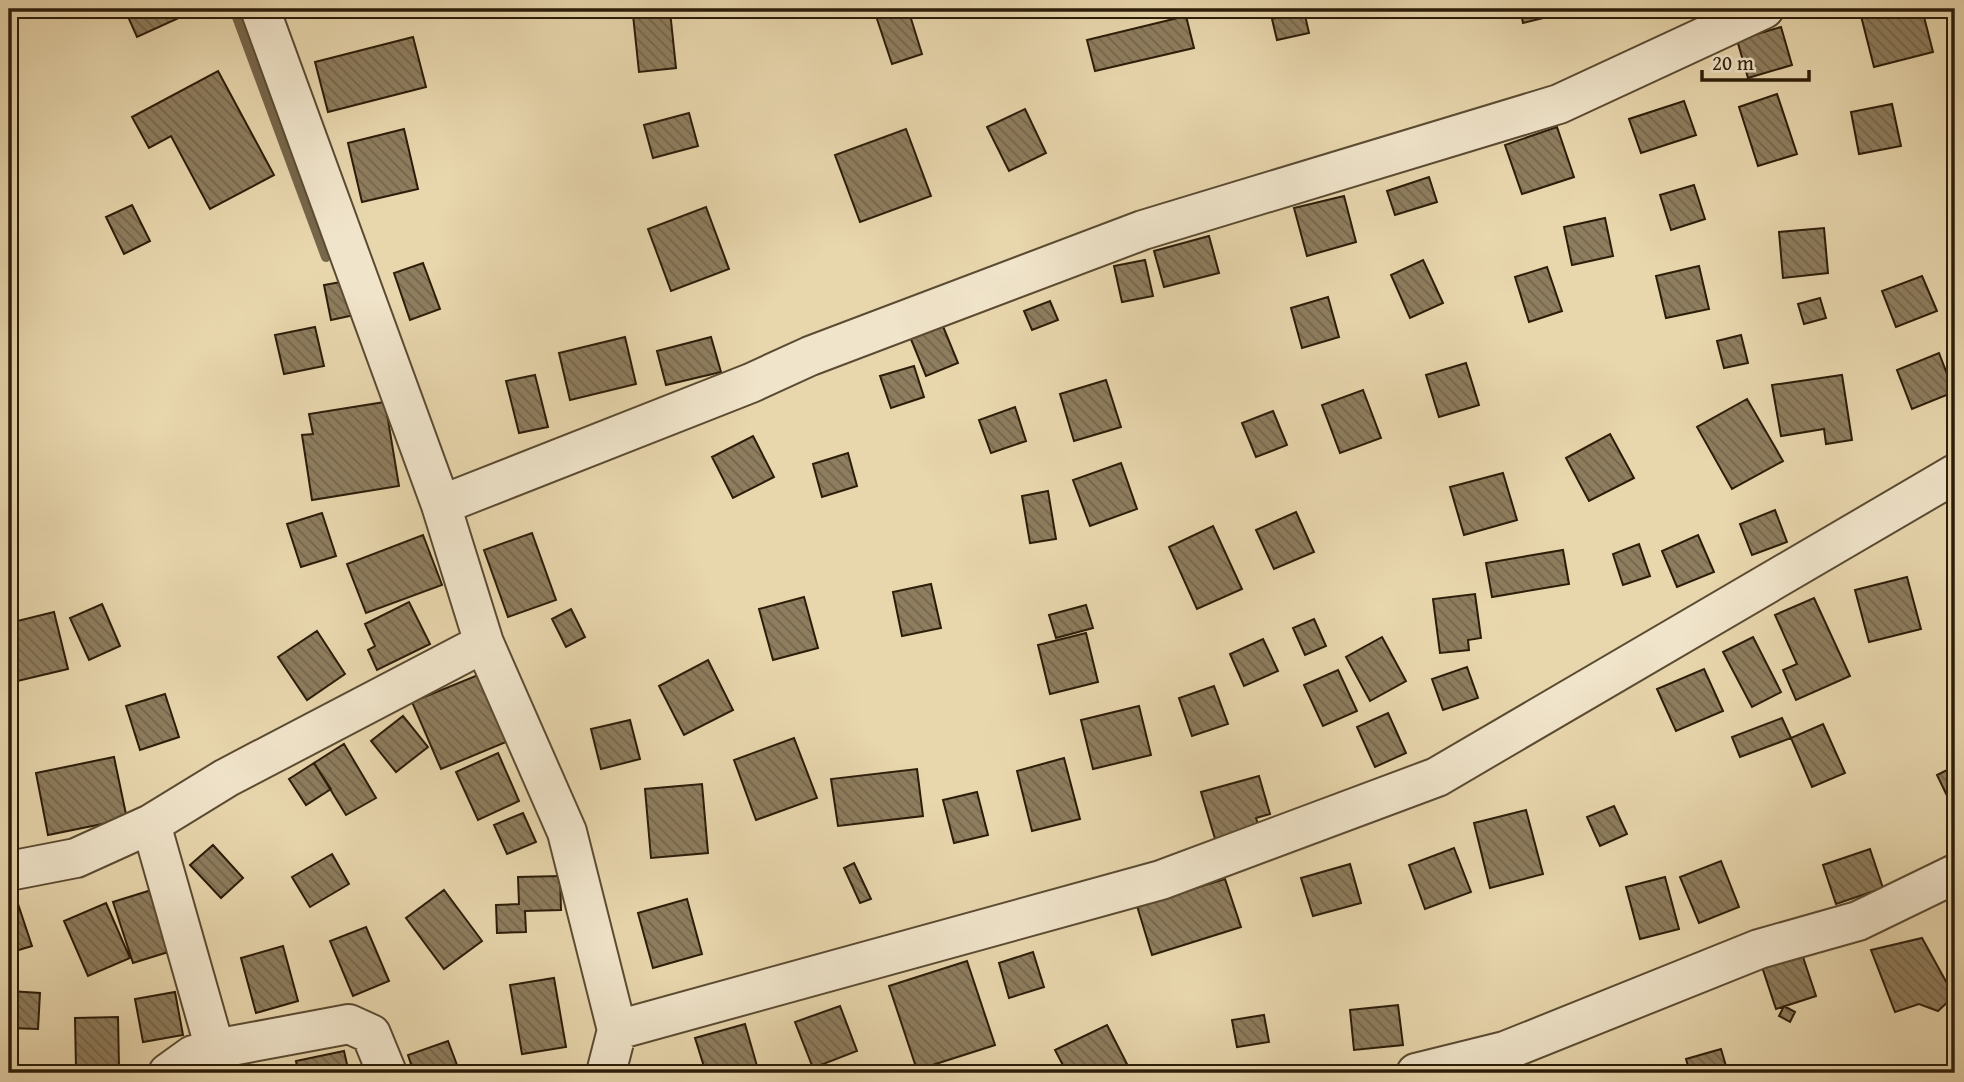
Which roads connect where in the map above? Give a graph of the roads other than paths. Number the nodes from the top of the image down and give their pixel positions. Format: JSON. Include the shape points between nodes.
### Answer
{"nodes":[{"id":1,"x":260,"y":9,"type":"edge"},
{"id":2,"x":1764,"y":9,"type":"edge"},
{"id":3,"x":1955,"y":474,"type":"edge"},
{"id":4,"x":441,"y":505,"type":"junction"},
{"id":5,"x":484,"y":643,"type":"junction"},
{"id":6,"x":151,"y":824,"type":"junction"},
{"id":7,"x":9,"y":871,"type":"edge"},
{"id":8,"x":1955,"y":874,"type":"edge"},
{"id":9,"x":617,"y":1030,"type":"junction"},
{"id":10,"x":215,"y":1049,"type":"junction"},
{"id":11,"x":168,"y":1073,"type":"edge"},
{"id":12,"x":387,"y":1073,"type":"edge"},
{"id":13,"x":606,"y":1073,"type":"edge"},
{"id":14,"x":1416,"y":1073,"type":"edge"}],
"edges":[{"from":1,"to":4,"type":"street"},
{"from":2,"to":4,"type":"street","via":[[1559,104],[1143,230],[810,356]]},
{"from":3,"to":9,"type":"street","via":[[1437,777],[1161,880]]},
{"from":4,"to":5,"type":"street"},
{"from":5,"to":6,"type":"street","via":[[226,778]]},
{"from":5,"to":9,"type":"street","via":[[567,832]]},
{"from":6,"to":7,"type":"street","via":[[76,858]]},
{"from":6,"to":10,"type":"street"},
{"from":8,"to":14,"type":"street","via":[[1858,921],[1759,949],[1505,1051]]},
{"from":9,"to":13,"type":"street"},
{"from":10,"to":11,"type":"street","via":[[193,1055]]},
{"from":10,"to":12,"type":"street","via":[[349,1024],[371,1034]]}]}
